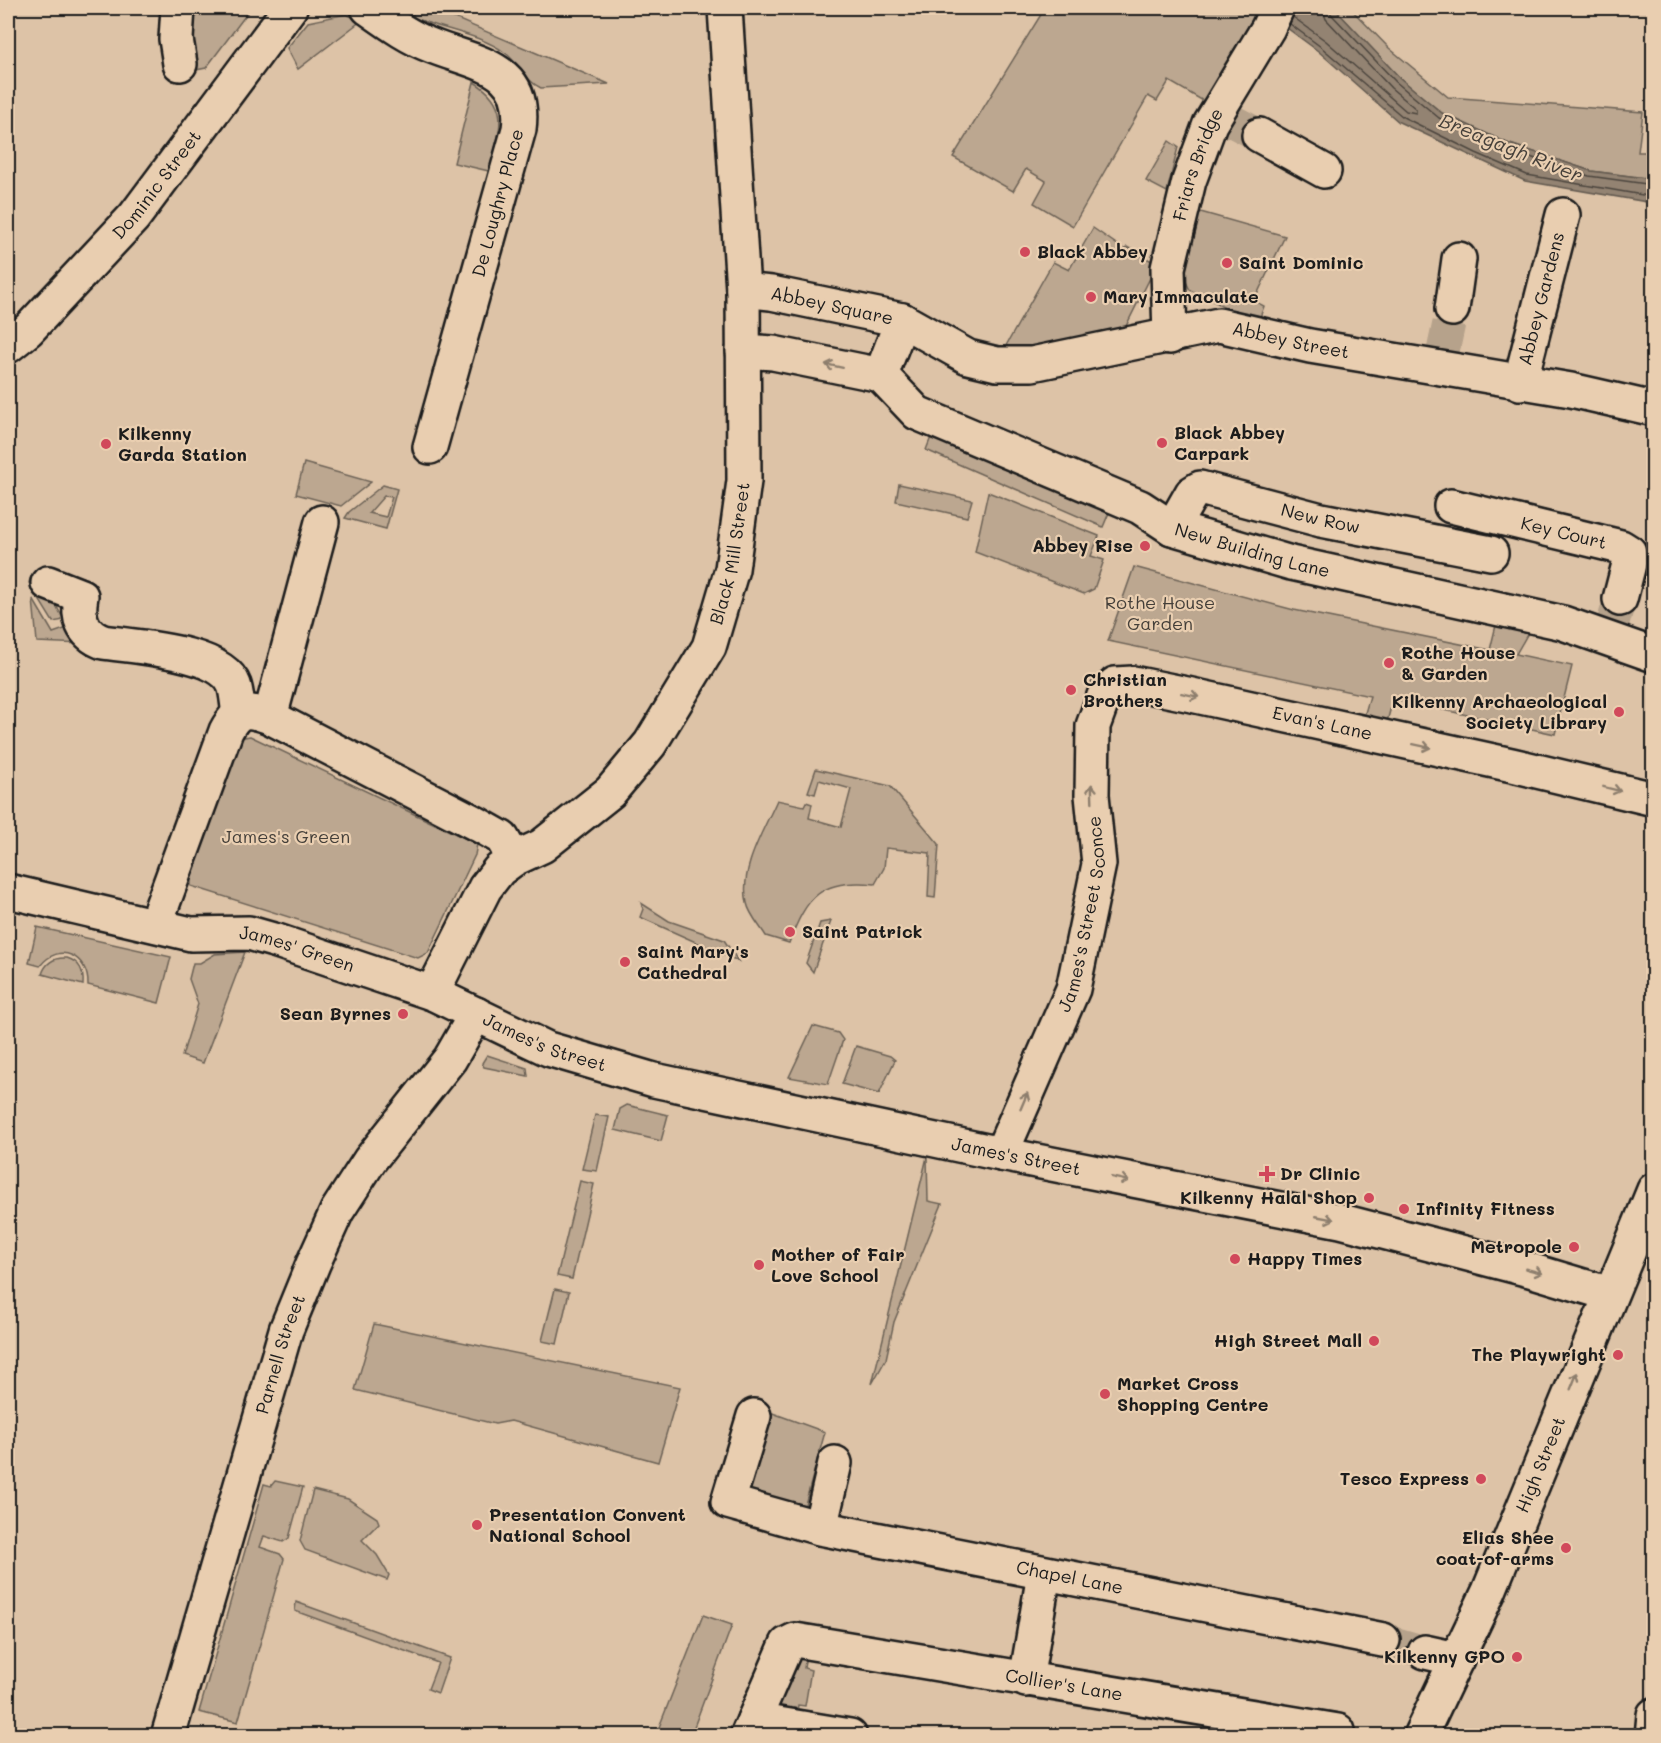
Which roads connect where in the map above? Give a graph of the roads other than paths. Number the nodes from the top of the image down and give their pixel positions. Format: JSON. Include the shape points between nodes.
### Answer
{"nodes":[{"id":1,"x":178,"y":8,"type":"edge"},
{"id":2,"x":290,"y":8,"type":"edge"},
{"id":3,"x":368,"y":8,"type":"edge"},
{"id":4,"x":725,"y":8,"type":"edge"},
{"id":5,"x":1273,"y":18,"type":"edge"},
{"id":6,"x":180,"y":64,"type":"dead end"},
{"id":7,"x":1236,"y":123,"type":"junction"},
{"id":8,"x":1324,"y":171,"type":"dead end"},
{"id":9,"x":1563,"y":215,"type":"dead end"},
{"id":10,"x":1460,"y":259,"type":"dead end"},
{"id":11,"x":743,"y":290,"type":"junction"},
{"id":12,"x":1452,"y":309,"type":"tunnel mouth"},
{"id":13,"x":902,"y":321,"type":"junction"},
{"id":14,"x":1170,"y":336,"type":"junction"},
{"id":15,"x":8,"y":346,"type":"edge"},
{"id":16,"x":742,"y":351,"type":"junction"},
{"id":17,"x":881,"y":375,"type":"junction"},
{"id":18,"x":1520,"y":383,"type":"junction"},
{"id":19,"x":1653,"y":409,"type":"edge"},
{"id":20,"x":430,"y":447,"type":"dead end"},
{"id":21,"x":1451,"y":506,"type":"dead end"},
{"id":22,"x":322,"y":522,"type":"dead end"},
{"id":23,"x":1172,"y":528,"type":"junction"},
{"id":24,"x":1491,"y":554,"type":"dead end"},
{"id":25,"x":48,"y":583,"type":"dead end"},
{"id":26,"x":1620,"y":599,"type":"tunnel mouth"},
{"id":27,"x":1653,"y":655,"type":"edge"},
{"id":28,"x":1133,"y":683,"type":"joint"},
{"id":29,"x":254,"y":715,"type":"junction"},
{"id":30,"x":1653,"y":799,"type":"edge"},
{"id":31,"x":514,"y":859,"type":"junction"},
{"id":32,"x":8,"y":891,"type":"edge"},
{"id":33,"x":155,"y":925,"type":"junction"},
{"id":34,"x":432,"y":993,"type":"junction"},
{"id":35,"x":476,"y":1014,"type":"junction"},
{"id":36,"x":1000,"y":1154,"type":"junction"},
{"id":37,"x":1653,"y":1190,"type":"edge"},
{"id":38,"x":1610,"y":1294,"type":"junction"},
{"id":39,"x":754,"y":1416,"type":"dead end"},
{"id":40,"x":835,"y":1463,"type":"dead end"},
{"id":41,"x":820,"y":1528,"type":"junction"},
{"id":42,"x":1044,"y":1574,"type":"junction"},
{"id":43,"x":1383,"y":1640,"type":"tunnel mouth"},
{"id":44,"x":1425,"y":1652,"type":"tunnel mouth"},
{"id":45,"x":1457,"y":1659,"type":"junction"},
{"id":46,"x":1026,"y":1680,"type":"junction"},
{"id":47,"x":1653,"y":1715,"type":"edge"},
{"id":48,"x":750,"y":1727,"type":"edge"},
{"id":49,"x":1338,"y":1731,"type":"dead end"},
{"id":50,"x":168,"y":1736,"type":"edge"},
{"id":51,"x":850,"y":1736,"type":"edge"},
{"id":52,"x":1420,"y":1736,"type":"edge"},
{"id":53,"x":1652,"y":1736,"type":"edge"}],
"edges":[{"from":1,"to":6,"type":"street","via":[[176,39]]},
{"from":2,"to":15,"type":"street","name":"Dominic Street","via":[[134,217],[28,330]]},
{"from":3,"to":20,"type":"street","name":"De Loughry Place","via":[[400,31],[431,46],[497,69],[514,90],[521,113]]},
{"from":4,"to":11,"type":"street","name":"Black Mill Street"},
{"from":5,"to":7,"type":"street","name":"Friars Bridge"},
{"from":7,"to":8,"type":"street"},
{"from":7,"to":14,"type":"street","name":"Friars Bridge","via":[[1189,181],[1168,268]]},
{"from":9,"to":18,"type":"street","name":"Abbey Gardens"},
{"from":10,"to":12,"type":"street"},
{"from":11,"to":13,"type":"street","name":"Abbey Square"},
{"from":11,"to":16,"type":"street","name":"Black Mill Street"},
{"from":13,"to":14,"type":"street","name":"Abbey Street","via":[[968,357],[997,364],[1032,364]]},
{"from":13,"to":17,"type":"street","name":"Abbey Square"},
{"from":14,"to":18,"type":"street","name":"Abbey Street","via":[[1220,325],[1310,346],[1441,363]]},
{"from":17,"to":16,"type":"street","one_way":true,"via":[[773,353]]},
{"from":16,"to":31,"type":"street","name":"Black Mill Street","via":[[744,481],[732,569],[709,647],[650,744],[610,792],[542,846]]},
{"from":17,"to":23,"type":"street","name":"New Building Lane","via":[[917,413],[1140,507]]},
{"from":18,"to":19,"type":"street","name":"Abbey Street"},
{"from":21,"to":26,"type":"street","name":"Key Court","via":[[1629,552]]},
{"from":22,"to":29,"type":"street"},
{"from":23,"to":24,"type":"street","name":"New Row","via":[[1192,493],[1200,488],[1321,520]]},
{"from":23,"to":27,"type":"street","name":"New Building Lane","via":[[1291,563],[1609,634]]},
{"from":25,"to":29,"type":"street","via":[[81,597],[78,613],[82,627],[93,638],[188,654],[216,666],[234,684]]},
{"from":28,"to":30,"type":"street","name":"Evan's Lane","one_way":true},
{"from":36,"to":28,"type":"street","name":"James's Street Sconce","one_way":true,"via":[[1072,989],[1099,864],[1092,795],[1093,726],[1104,696],[1115,684]]},
{"from":29,"to":31,"type":"street","via":[[479,825],[502,838]]},
{"from":29,"to":33,"type":"street","via":[[233,718],[226,731]]},
{"from":31,"to":34,"type":"street","name":"Black Mill Street","via":[[485,888]]},
{"from":32,"to":33,"type":"street","name":"James' Green"},
{"from":33,"to":34,"type":"street","name":"James' Green","via":[[191,934],[259,936]]},
{"from":34,"to":35,"type":"street","name":"James's Street"},
{"from":35,"to":36,"type":"street","name":"James's Street","via":[[548,1049],[654,1080]]},
{"from":35,"to":50,"type":"street","name":"Parnell Street","via":[[450,1059],[369,1160],[337,1211],[313,1264],[286,1330]]},
{"from":36,"to":38,"type":"street","name":"James's Street","one_way":true,"via":[[1341,1221],[1530,1269]]},
{"from":37,"to":38,"type":"street","name":"High Street"},
{"from":45,"to":38,"type":"street","name":"High Street","one_way":true,"via":[[1490,1591]]},
{"from":39,"to":41,"type":"street","name":"Chapel Lane","via":[[728,1502]]},
{"from":40,"to":41,"type":"street"},
{"from":41,"to":42,"type":"street","name":"Chapel Lane"},
{"from":42,"to":43,"type":"street","name":"Chapel Lane"},
{"from":42,"to":46,"type":"street"},
{"from":44,"to":45,"type":"street"},
{"from":45,"to":52,"type":"street","name":"High Street"},
{"from":46,"to":48,"type":"street","name":"Collier's Lane","via":[[791,1641]]},
{"from":46,"to":49,"type":"street","name":"Collier's Lane"},
{"from":47,"to":53,"type":"street"},
{"from":48,"to":51,"type":"street"}]}
